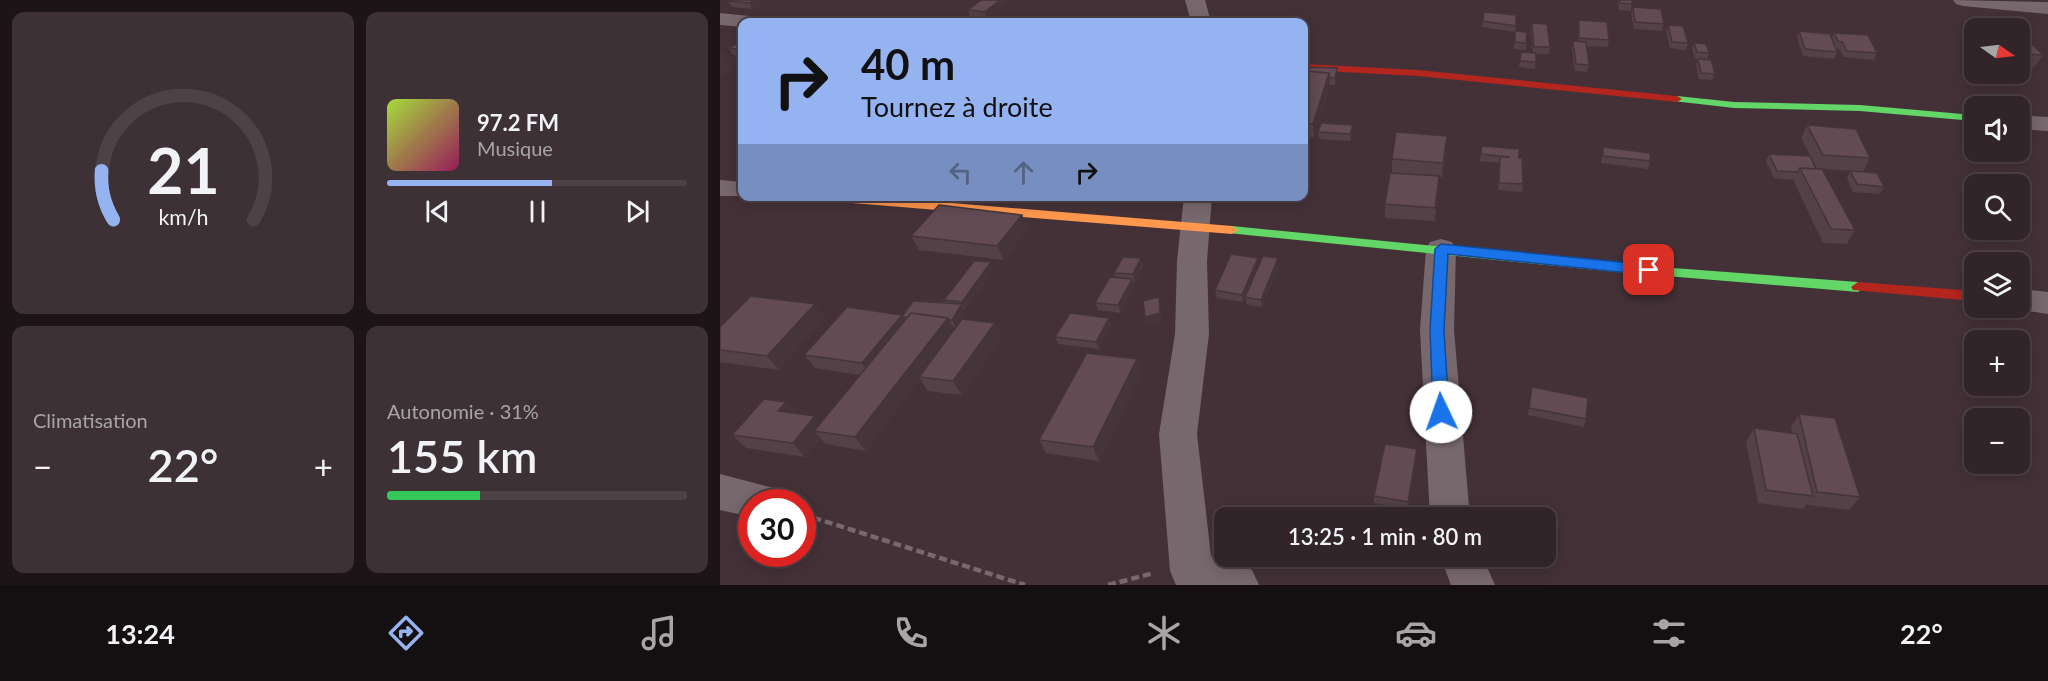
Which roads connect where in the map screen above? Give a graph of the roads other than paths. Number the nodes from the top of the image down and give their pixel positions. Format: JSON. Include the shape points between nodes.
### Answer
{"nodes":[{"id":1,"x":1195,"y":0,"type":"edge"},
{"id":2,"x":1963,"y":0,"type":"edge"},
{"id":3,"x":2048,"y":8,"type":"edge"},
{"id":4,"x":1200,"y":18,"type":"edge"},
{"id":5,"x":720,"y":19,"type":"edge"},
{"id":6,"x":738,"y":20,"type":"edge"},
{"id":7,"x":1308,"y":67,"type":"edge"},
{"id":8,"x":1964,"y":117,"type":"edge"},
{"id":9,"x":2030,"y":123,"type":"edge"},
{"id":10,"x":2048,"y":124,"type":"edge"},
{"id":11,"x":720,"y":188,"type":"edge"},
{"id":12,"x":738,"y":190,"type":"edge"},
{"id":13,"x":942,"y":201,"type":"edge"},
{"id":14,"x":1196,"y":211,"type":"edge"},
{"id":15,"x":1441,"y":249,"type":"junction"},
{"id":16,"x":1964,"y":295,"type":"edge"},
{"id":17,"x":2030,"y":301,"type":"edge"},
{"id":18,"x":2048,"y":303,"type":"edge"},
{"id":19,"x":720,"y":492,"type":"edge"},
{"id":20,"x":738,"y":496,"type":"edge"},
{"id":21,"x":1449,"y":507,"type":"edge"},
{"id":22,"x":1466,"y":567,"type":"edge"},
{"id":23,"x":1238,"y":585,"type":"edge"},
{"id":24,"x":1473,"y":585,"type":"edge"}],
"edges":[{"from":1,"to":4,"type":"street"},
{"from":2,"to":3,"type":"street"},
{"from":5,"to":6,"type":"street"},
{"from":7,"to":8,"type":"street","via":[[1418,73],[1734,105],[1860,108]]},
{"from":9,"to":10,"type":"street"},
{"from":11,"to":12,"type":"street"},
{"from":13,"to":14,"type":"street"},
{"from":14,"to":15,"type":"street"},
{"from":14,"to":23,"type":"street","via":[[1192,334],[1178,434],[1191,571]]},
{"from":15,"to":16,"type":"street","via":[[1606,267]]},
{"from":15,"to":21,"type":"street","via":[[1437,330]]},
{"from":17,"to":18,"type":"street"},
{"from":19,"to":20,"type":"street"},
{"from":22,"to":24,"type":"street"}]}
